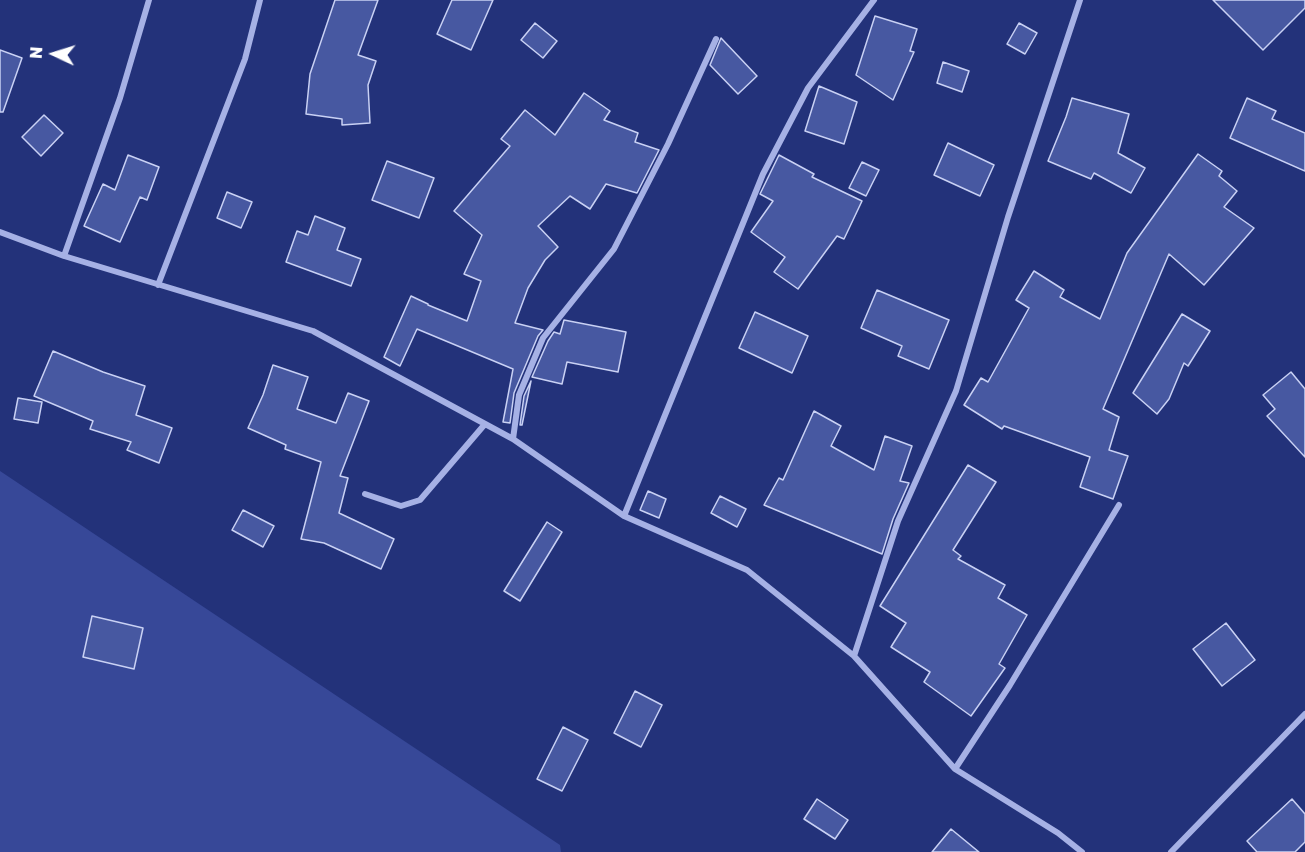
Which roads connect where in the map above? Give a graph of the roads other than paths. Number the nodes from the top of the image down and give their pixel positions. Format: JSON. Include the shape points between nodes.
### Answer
{"nodes":[{"id":1,"x":149,"y":0,"type":"edge"},
{"id":2,"x":260,"y":0,"type":"edge"},
{"id":3,"x":874,"y":0,"type":"edge"},
{"id":4,"x":1080,"y":0,"type":"edge"},
{"id":5,"x":716,"y":39,"type":"dead end"},
{"id":6,"x":0,"y":232,"type":"edge"},
{"id":7,"x":64,"y":256,"type":"junction"},
{"id":8,"x":158,"y":285,"type":"junction"},
{"id":9,"x":485,"y":424,"type":"junction"},
{"id":10,"x":513,"y":439,"type":"junction"},
{"id":11,"x":365,"y":494,"type":"dead end"},
{"id":12,"x":1119,"y":505,"type":"dead end"},
{"id":13,"x":624,"y":516,"type":"junction"},
{"id":14,"x":854,"y":656,"type":"junction"},
{"id":15,"x":1305,"y":714,"type":"edge"},
{"id":16,"x":955,"y":769,"type":"junction"},
{"id":17,"x":1082,"y":852,"type":"edge"},
{"id":18,"x":1171,"y":852,"type":"edge"}],
"edges":[{"from":1,"to":7,"type":"street","via":[[120,98]]},
{"from":2,"to":8,"type":"street","via":[[245,58]]},
{"from":3,"to":13,"type":"street","via":[[808,88],[763,174]]},
{"from":4,"to":14,"type":"street","via":[[1008,217],[956,391],[898,521]]},
{"from":5,"to":10,"type":"street","via":[[614,249],[543,338],[519,395]]},
{"from":6,"to":7,"type":"street"},
{"from":7,"to":8,"type":"street"},
{"from":8,"to":9,"type":"street","via":[[313,331]]},
{"from":9,"to":10,"type":"street"},
{"from":9,"to":11,"type":"street","via":[[420,500],[401,506]]},
{"from":10,"to":13,"type":"street"},
{"from":12,"to":16,"type":"street"},
{"from":13,"to":14,"type":"street","via":[[747,570]]},
{"from":14,"to":16,"type":"street"},
{"from":15,"to":18,"type":"street"},
{"from":16,"to":17,"type":"street"}]}
